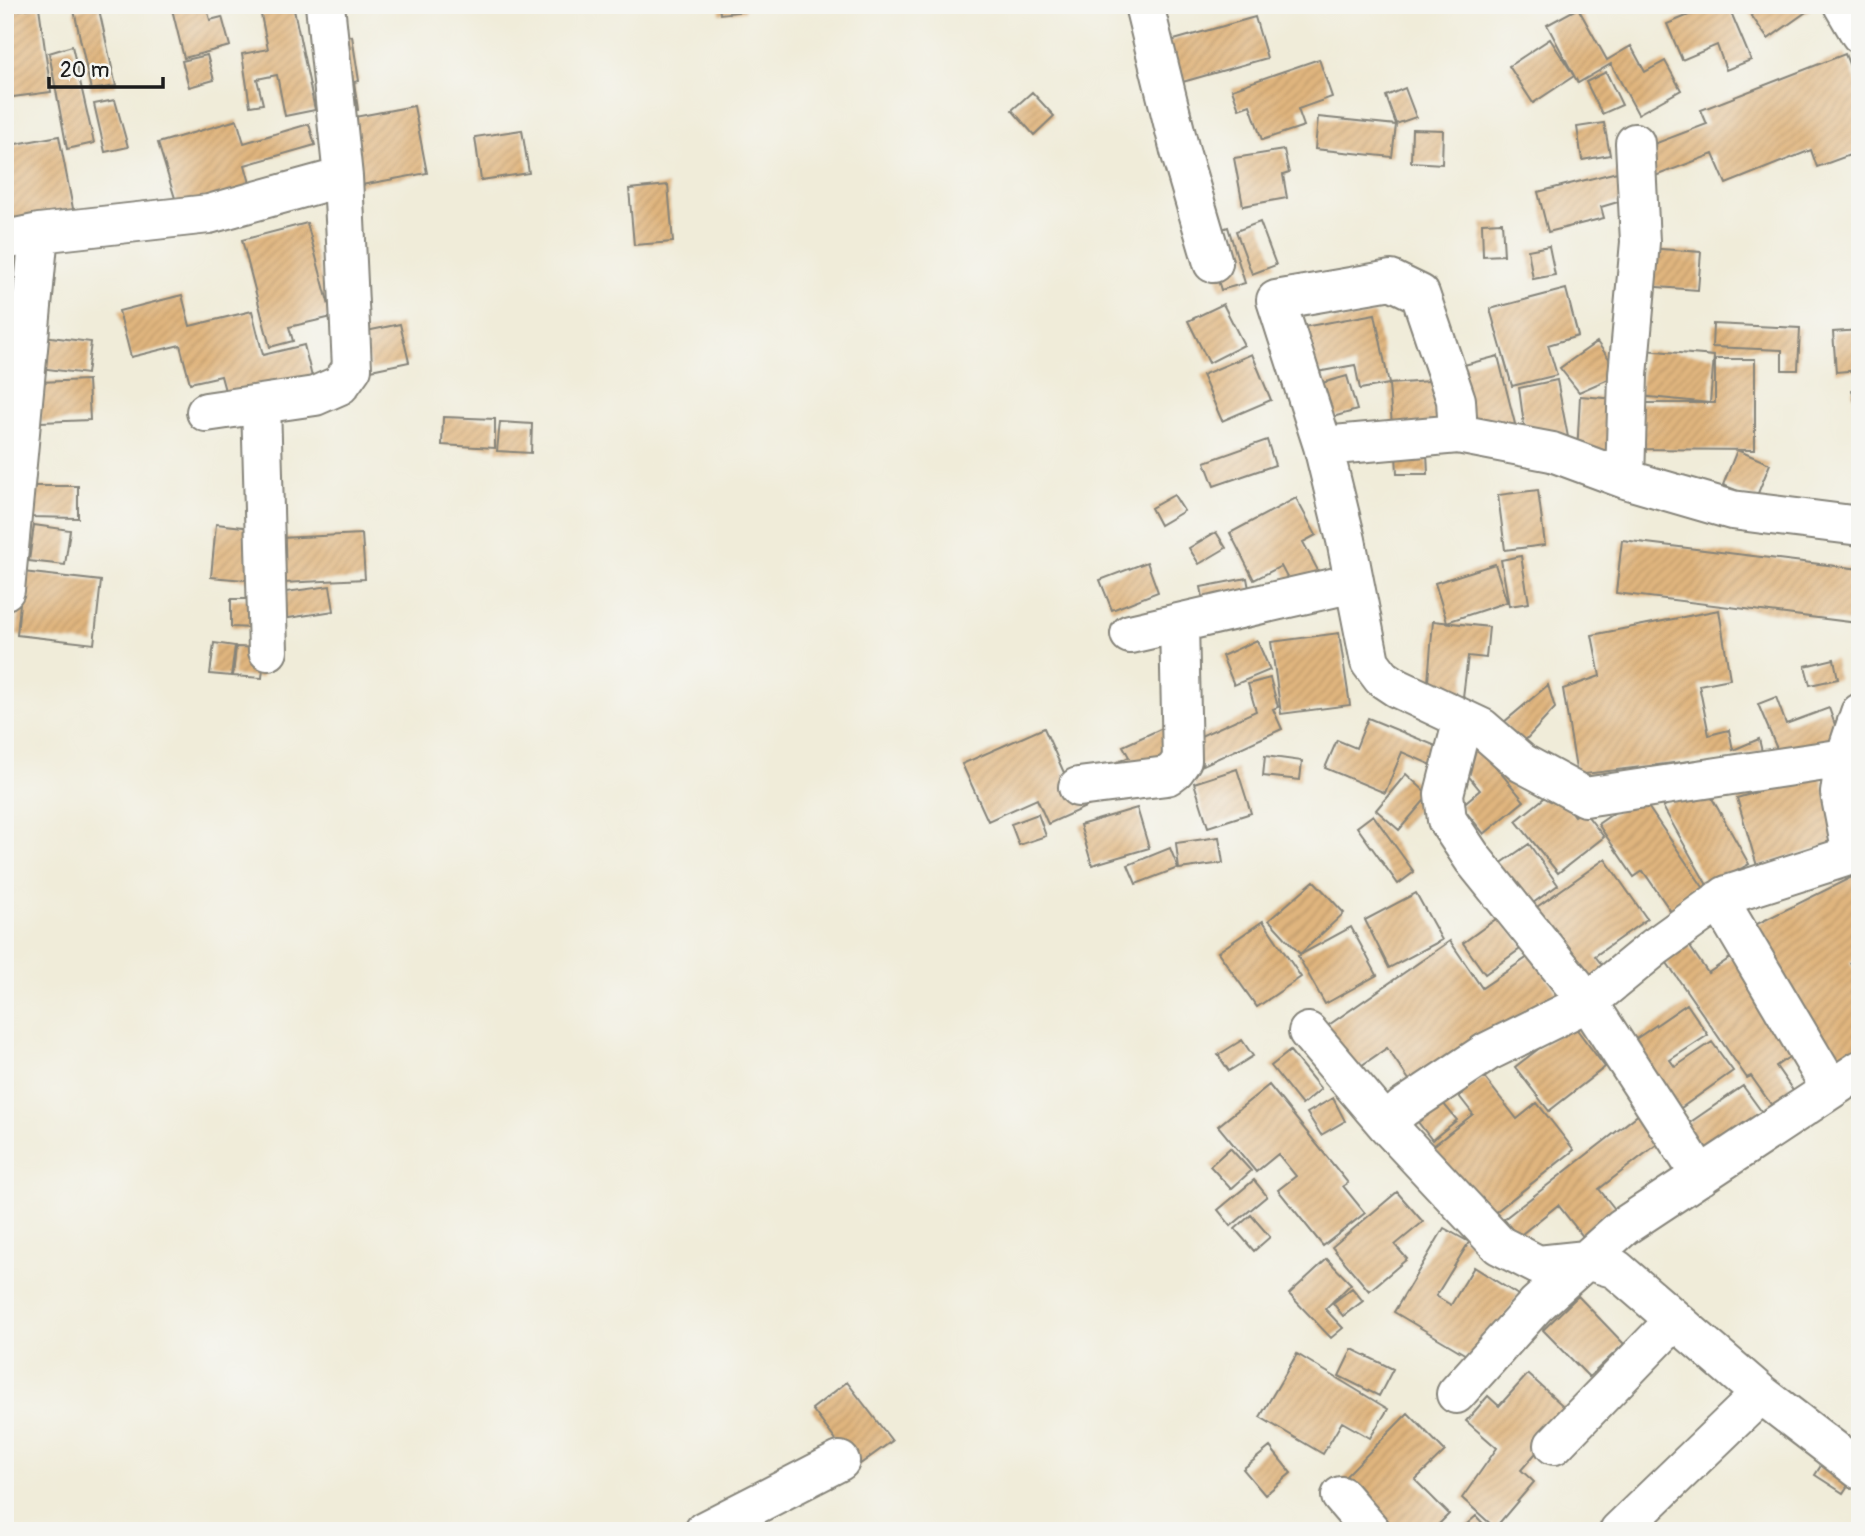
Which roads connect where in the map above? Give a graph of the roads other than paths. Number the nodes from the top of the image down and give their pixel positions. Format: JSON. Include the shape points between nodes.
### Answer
{"nodes":[{"id":1,"x":325,"y":5,"type":"edge"},
{"id":2,"x":1144,"y":5,"type":"edge"},
{"id":3,"x":1843,"y":5,"type":"edge"},
{"id":4,"x":1860,"y":34,"type":"edge"},
{"id":5,"x":1635,"y":143,"type":"dead end"},
{"id":6,"x":343,"y":177,"type":"junction"},
{"id":7,"x":22,"y":236,"type":"edge"},
{"id":8,"x":1213,"y":263,"type":"dead end"},
{"id":9,"x":14,"y":404,"type":"edge"},
{"id":10,"x":261,"y":404,"type":"junction"},
{"id":11,"x":206,"y":412,"type":"dead end"},
{"id":12,"x":1458,"y":434,"type":"junction"},
{"id":13,"x":1323,"y":446,"type":"junction"},
{"id":14,"x":1625,"y":480,"type":"junction"},
{"id":15,"x":1860,"y":526,"type":"edge"},
{"id":16,"x":1354,"y":583,"type":"junction"},
{"id":17,"x":5,"y":590,"type":"edge"},
{"id":18,"x":1179,"y":623,"type":"junction"},
{"id":19,"x":1130,"y":634,"type":"dead end"},
{"id":20,"x":268,"y":651,"type":"dead end"},
{"id":21,"x":1860,"y":713,"type":"edge"},
{"id":22,"x":1463,"y":719,"type":"junction"},
{"id":23,"x":1845,"y":758,"type":"junction"},
{"id":24,"x":1078,"y":787,"type":"dead end"},
{"id":25,"x":1856,"y":853,"type":"edge"},
{"id":26,"x":1719,"y":900,"type":"junction"},
{"id":27,"x":1588,"y":1002,"type":"junction"},
{"id":28,"x":1308,"y":1032,"type":"dead end"},
{"id":29,"x":1846,"y":1079,"type":"edge"},
{"id":30,"x":1387,"y":1124,"type":"junction"},
{"id":31,"x":1701,"y":1176,"type":"junction"},
{"id":32,"x":1586,"y":1260,"type":"junction"},
{"id":33,"x":1675,"y":1320,"type":"junction"},
{"id":34,"x":1456,"y":1394,"type":"dead end"},
{"id":35,"x":1760,"y":1394,"type":"junction"},
{"id":36,"x":1554,"y":1446,"type":"dead end"},
{"id":37,"x":840,"y":1461,"type":"dead end"},
{"id":38,"x":1860,"y":1470,"type":"edge"},
{"id":39,"x":1341,"y":1496,"type":"dead end"},
{"id":40,"x":704,"y":1531,"type":"edge"},
{"id":41,"x":1371,"y":1531,"type":"edge"},
{"id":42,"x":1619,"y":1531,"type":"edge"}],
"edges":[{"from":1,"to":6,"type":"street"},
{"from":2,"to":8,"type":"street"},
{"from":3,"to":4,"type":"street"},
{"from":5,"to":14,"type":"street","via":[[1640,242],[1628,375]]},
{"from":6,"to":7,"type":"street","via":[[209,214]]},
{"from":6,"to":10,"type":"street","via":[[352,368],[341,385],[315,396]]},
{"from":7,"to":9,"type":"street"},
{"from":9,"to":17,"type":"street"},
{"from":10,"to":11,"type":"street"},
{"from":10,"to":20,"type":"street"},
{"from":12,"to":13,"type":"street"},
{"from":12,"to":13,"type":"street","via":[[1456,400],[1420,294],[1391,280],[1276,300]]},
{"from":12,"to":14,"type":"street","via":[[1552,452]]},
{"from":13,"to":16,"type":"street"},
{"from":14,"to":15,"type":"street","via":[[1732,510]]},
{"from":16,"to":18,"type":"street"},
{"from":16,"to":22,"type":"street","via":[[1370,662],[1382,678]]},
{"from":18,"to":19,"type":"street"},
{"from":18,"to":24,"type":"street","via":[[1182,760],[1167,776]]},
{"from":21,"to":23,"type":"street"},
{"from":22,"to":23,"type":"street","via":[[1482,727],[1522,763],[1585,797]]},
{"from":22,"to":27,"type":"street","via":[[1444,794],[1447,820]]},
{"from":23,"to":25,"type":"street","via":[[1840,793]]},
{"from":25,"to":26,"type":"street"},
{"from":26,"to":27,"type":"street"},
{"from":26,"to":29,"type":"street"},
{"from":27,"to":30,"type":"street","via":[[1487,1052],[1403,1108]]},
{"from":27,"to":31,"type":"street"},
{"from":28,"to":30,"type":"street"},
{"from":29,"to":31,"type":"street"},
{"from":30,"to":32,"type":"street","via":[[1499,1245],[1538,1265]]},
{"from":31,"to":32,"type":"street","via":[[1623,1227]]},
{"from":32,"to":33,"type":"street","via":[[1616,1269]]},
{"from":32,"to":34,"type":"street","via":[[1536,1306]]},
{"from":33,"to":35,"type":"street"},
{"from":33,"to":36,"type":"street"},
{"from":35,"to":38,"type":"street"},
{"from":35,"to":42,"type":"street"},
{"from":37,"to":40,"type":"street"},
{"from":39,"to":41,"type":"street"}]}
